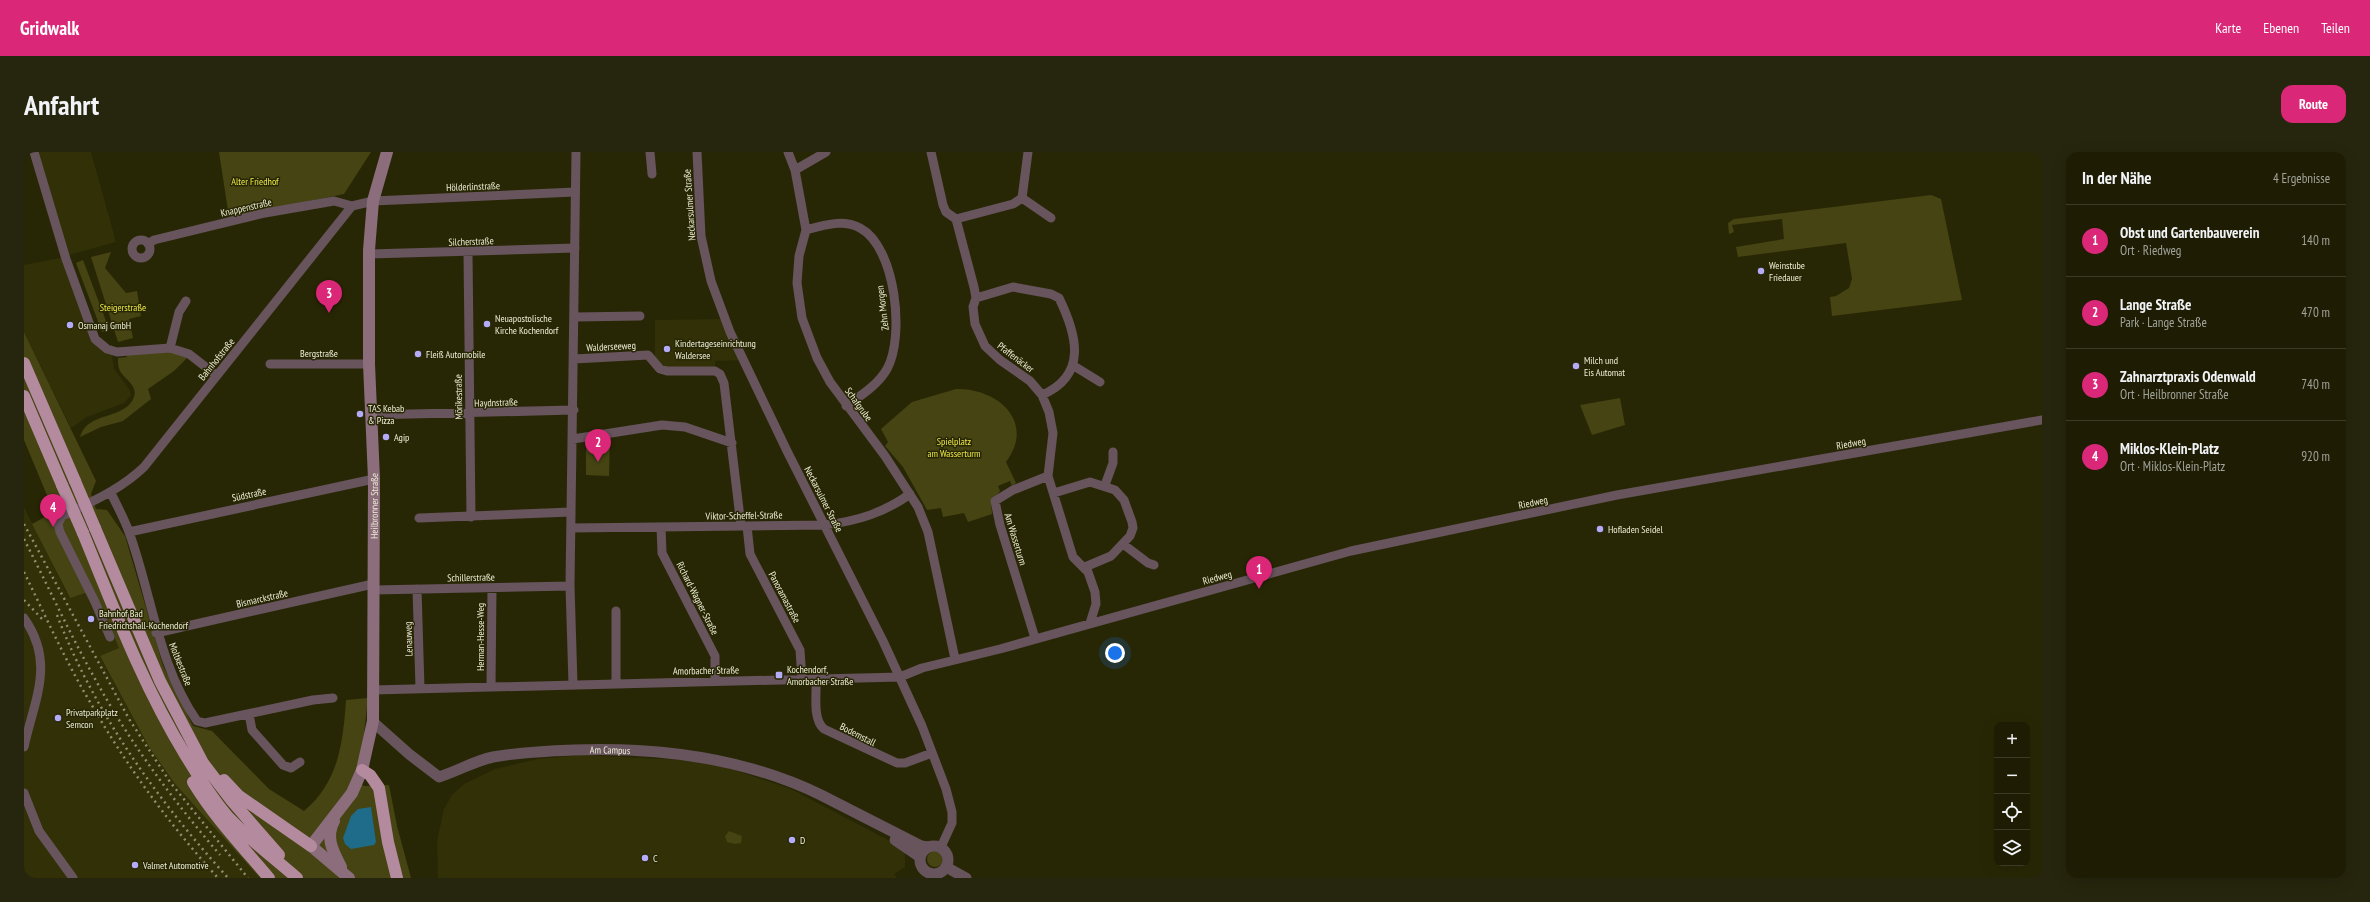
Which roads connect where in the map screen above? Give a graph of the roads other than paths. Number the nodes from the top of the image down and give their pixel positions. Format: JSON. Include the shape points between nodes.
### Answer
{"nodes":[{"id":1,"x":34,"y":152,"type":"edge"},
{"id":2,"x":387,"y":152,"type":"edge"},
{"id":3,"x":576,"y":152,"type":"edge"},
{"id":4,"x":650,"y":152,"type":"edge"},
{"id":5,"x":697,"y":152,"type":"edge"},
{"id":6,"x":788,"y":152,"type":"edge"},
{"id":7,"x":826,"y":152,"type":"edge"},
{"id":8,"x":931,"y":152,"type":"edge"},
{"id":9,"x":1028,"y":152,"type":"edge"},
{"id":10,"x":795,"y":170,"type":"junction"},
{"id":11,"x":652,"y":174,"type":"dead end"},
{"id":12,"x":575,"y":192,"type":"junction"},
{"id":13,"x":1022,"y":198,"type":"junction"},
{"id":14,"x":373,"y":201,"type":"junction"},
{"id":15,"x":352,"y":206,"type":"junction"},
{"id":16,"x":1052,"y":218,"type":"dead end"},
{"id":17,"x":956,"y":219,"type":"junction"},
{"id":18,"x":806,"y":230,"type":"junction"},
{"id":19,"x":148,"y":244,"type":"dead end"},
{"id":20,"x":574,"y":248,"type":"junction"},
{"id":21,"x":468,"y":253,"type":"junction"},
{"id":22,"x":369,"y":254,"type":"junction"},
{"id":23,"x":976,"y":298,"type":"junction"},
{"id":24,"x":186,"y":301,"type":"dead end"},
{"id":25,"x":640,"y":316,"type":"dead end"},
{"id":26,"x":575,"y":317,"type":"junction"},
{"id":27,"x":170,"y":348,"type":"junction"},
{"id":28,"x":574,"y":359,"type":"junction"},
{"id":29,"x":24,"y":363,"type":"edge"},
{"id":30,"x":270,"y":364,"type":"dead end"},
{"id":31,"x":369,"y":364,"type":"junction"},
{"id":32,"x":1074,"y":366,"type":"junction"},
{"id":33,"x":715,"y":371,"type":"joint"},
{"id":34,"x":216,"y":375,"type":"junction"},
{"id":35,"x":1100,"y":382,"type":"dead end"},
{"id":36,"x":1042,"y":395,"type":"junction"},
{"id":37,"x":24,"y":396,"type":"edge"},
{"id":38,"x":846,"y":406,"type":"junction"},
{"id":39,"x":574,"y":410,"type":"junction"},
{"id":40,"x":469,"y":414,"type":"junction"},
{"id":41,"x":371,"y":415,"type":"junction"},
{"id":42,"x":2042,"y":420,"type":"edge"},
{"id":43,"x":573,"y":439,"type":"junction"},
{"id":44,"x":732,"y":443,"type":"junction"},
{"id":45,"x":1113,"y":452,"type":"dead end"},
{"id":46,"x":1048,"y":476,"type":"junction"},
{"id":47,"x":374,"y":479,"type":"junction"},
{"id":48,"x":1105,"y":485,"type":"junction"},
{"id":49,"x":111,"y":493,"type":"junction"},
{"id":50,"x":1054,"y":493,"type":"junction"},
{"id":51,"x":910,"y":494,"type":"junction"},
{"id":52,"x":571,"y":512,"type":"junction"},
{"id":53,"x":471,"y":517,"type":"junction"},
{"id":54,"x":419,"y":518,"type":"dead end"},
{"id":55,"x":825,"y":525,"type":"junction"},
{"id":56,"x":744,"y":526,"type":"junction"},
{"id":57,"x":661,"y":527,"type":"junction"},
{"id":58,"x":571,"y":528,"type":"junction"},
{"id":59,"x":129,"y":532,"type":"junction"},
{"id":60,"x":1122,"y":544,"type":"junction"},
{"id":61,"x":1154,"y":564,"type":"dead end"},
{"id":62,"x":1085,"y":567,"type":"junction"},
{"id":63,"x":570,"y":586,"type":"junction"},
{"id":64,"x":373,"y":587,"type":"junction"},
{"id":65,"x":492,"y":588,"type":"junction"},
{"id":66,"x":417,"y":589,"type":"junction"},
{"id":67,"x":616,"y":611,"type":"dead end"},
{"id":68,"x":24,"y":618,"type":"edge"},
{"id":69,"x":1090,"y":623,"type":"junction"},
{"id":70,"x":156,"y":633,"type":"junction"},
{"id":71,"x":110,"y":637,"type":"dead end"},
{"id":72,"x":1035,"y":638,"type":"junction"},
{"id":73,"x":955,"y":659,"type":"junction"},
{"id":74,"x":900,"y":677,"type":"junction"},
{"id":75,"x":802,"y":679,"type":"junction"},
{"id":76,"x":816,"y":679,"type":"junction"},
{"id":77,"x":716,"y":680,"type":"junction"},
{"id":78,"x":616,"y":683,"type":"junction"},
{"id":79,"x":573,"y":684,"type":"junction"},
{"id":80,"x":491,"y":686,"type":"junction"},
{"id":81,"x":420,"y":688,"type":"junction"},
{"id":82,"x":373,"y":690,"type":"junction"},
{"id":83,"x":333,"y":698,"type":"dead end"},
{"id":84,"x":160,"y":711,"type":"junction"},
{"id":85,"x":249,"y":714,"type":"junction"},
{"id":86,"x":373,"y":722,"type":"junction"},
{"id":87,"x":194,"y":744,"type":"junction"},
{"id":88,"x":24,"y":747,"type":"edge"},
{"id":89,"x":932,"y":753,"type":"junction"},
{"id":90,"x":300,"y":762,"type":"dead end"},
{"id":91,"x":362,"y":770,"type":"junction"},
{"id":92,"x":24,"y":793,"type":"edge"},
{"id":93,"x":345,"y":803,"type":"junction"},
{"id":94,"x":859,"y":816,"type":"junction"},
{"id":95,"x":311,"y":846,"type":"junction"},
{"id":96,"x":928,"y":847,"type":"junction"},
{"id":97,"x":941,"y":848,"type":"junction"},
{"id":98,"x":920,"y":857,"type":"junction"},
{"id":99,"x":946,"y":867,"type":"junction"},
{"id":100,"x":346,"y":874,"type":"edge"},
{"id":101,"x":296,"y":877,"type":"edge"},
{"id":102,"x":73,"y":878,"type":"edge"},
{"id":103,"x":269,"y":878,"type":"edge"},
{"id":104,"x":397,"y":878,"type":"edge"},
{"id":105,"x":966,"y":878,"type":"edge"}],
"edges":[{"from":1,"to":27,"type":"street","via":[[66,259],[96,339],[107,349],[117,352]]},
{"from":2,"to":14,"type":"main road","name":"Heilbronner Straße"},
{"from":3,"to":12,"type":"street"},
{"from":4,"to":11,"type":"street"},
{"from":5,"to":55,"type":"street","name":"Neckarsulmer Straße","via":[[701,236],[711,281],[730,332]]},
{"from":6,"to":10,"type":"street","name":"Schafgrube"},
{"from":7,"to":10,"type":"street"},
{"from":8,"to":17,"type":"street","name":"Pfaffenäcker","via":[[943,205],[946,212]]},
{"from":9,"to":13,"type":"street"},
{"from":10,"to":18,"type":"street","name":"Schafgrube"},
{"from":12,"to":14,"type":"street","name":"Hölderlinstraße"},
{"from":12,"to":20,"type":"street"},
{"from":13,"to":16,"type":"street"},
{"from":13,"to":17,"type":"street","via":[[1013,204]]},
{"from":14,"to":15,"type":"street"},
{"from":14,"to":22,"type":"main road","name":"Heilbronner Straße"},
{"from":15,"to":19,"type":"street","name":"Knappenstraße","via":[[334,201],[265,213],[154,240]]},
{"from":15,"to":34,"type":"street","name":"Bahnhofstraße"},
{"from":17,"to":23,"type":"street","name":"Pfaffenäcker"},
{"from":18,"to":38,"type":"street","name":"Schafgrube","via":[[799,256],[797,283],[802,318],[817,358]]},
{"from":18,"to":38,"type":"street","name":"Zehn Morgen","via":[[835,223],[861,228],[875,241],[888,270],[894,294],[897,338],[894,353],[886,371],[871,387]]},
{"from":20,"to":21,"type":"street","name":"Silcherstraße"},
{"from":20,"to":26,"type":"street"},
{"from":21,"to":22,"type":"street","name":"Silcherstraße"},
{"from":21,"to":40,"type":"street","name":"Mörikestraße"},
{"from":22,"to":31,"type":"main road","name":"Heilbronner Straße"},
{"from":23,"to":32,"type":"street","via":[[1013,287],[1057,296],[1065,310],[1075,348]]},
{"from":23,"to":36,"type":"street","name":"Pfaffenäcker","via":[[973,307],[975,324],[985,346],[1030,381]]},
{"from":24,"to":27,"type":"street","via":[[178,312]]},
{"from":25,"to":26,"type":"street"},
{"from":26,"to":28,"type":"street"},
{"from":27,"to":34,"type":"street","via":[[189,354]]},
{"from":28,"to":33,"type":"street","name":"Walderseeweg","via":[[648,355],[660,369],[667,371]]},
{"from":28,"to":39,"type":"street"},
{"from":29,"to":87,"type":"highway","bridge":true,"via":[[160,681]]},
{"from":30,"to":31,"type":"street","name":"Bergstraße"},
{"from":31,"to":41,"type":"main road","name":"Heilbronner Straße"},
{"from":32,"to":35,"type":"street"},
{"from":32,"to":36,"type":"street","via":[[1064,381],[1054,390]]},
{"from":33,"to":44,"type":"street","name":"Panoramastraße","via":[[720,374],[724,383]]},
{"from":34,"to":49,"type":"street","name":"Bahnhofstraße","via":[[144,467]]},
{"from":36,"to":46,"type":"street","name":"Pfaffenäcker","via":[[1053,433]]},
{"from":37,"to":84,"type":"highway","bridge":true,"via":[[127,640]]},
{"from":38,"to":51,"type":"street","name":"Schafgrube","via":[[885,456]]},
{"from":39,"to":40,"type":"street","name":"Haydnstraße"},
{"from":39,"to":43,"type":"street"},
{"from":40,"to":41,"type":"street","name":"Haydnstraße"},
{"from":40,"to":53,"type":"street","name":"Mörikestraße"},
{"from":41,"to":47,"type":"main road","name":"Heilbronner Straße"},
{"from":42,"to":69,"type":"street","name":"Riedweg","via":[[1617,495],[1359,550]]},
{"from":43,"to":44,"type":"street","via":[[675,425]]},
{"from":43,"to":52,"type":"street"},
{"from":44,"to":56,"type":"street","name":"Panoramastraße"},
{"from":45,"to":48,"type":"street","via":[[1113,463]]},
{"from":46,"to":50,"type":"street","name":"Pfaffenäcker"},
{"from":46,"to":72,"type":"street","name":"Am Wasserturm","via":[[1013,490],[995,501]]},
{"from":47,"to":59,"type":"street","name":"Südstraße"},
{"from":47,"to":64,"type":"main road","name":"Heilbronner Straße"},
{"from":48,"to":50,"type":"street","via":[[1090,482]]},
{"from":48,"to":60,"type":"street","via":[[1121,495],[1132,522],[1130,536]]},
{"from":49,"to":59,"type":"street","name":"Moltkestraße"},
{"from":49,"to":71,"type":"street","name":"Bahnhofstraße","via":[[62,516],[58,524]]},
{"from":50,"to":62,"type":"street","name":"Pfaffenäcker","via":[[1073,557]]},
{"from":51,"to":55,"type":"street","name":"Viktor-Scheffel-Straße","via":[[890,508],[865,518]]},
{"from":51,"to":73,"type":"street","name":"Schafgrube","via":[[928,532]]},
{"from":52,"to":53,"type":"street"},
{"from":52,"to":58,"type":"street"},
{"from":53,"to":54,"type":"street"},
{"from":55,"to":56,"type":"street","name":"Viktor-Scheffel-Straße"},
{"from":55,"to":74,"type":"street","name":"Neckarsulmer Straße"},
{"from":56,"to":57,"type":"street","name":"Viktor-Scheffel-Straße"},
{"from":56,"to":75,"type":"street","name":"Panoramastraße","via":[[750,554],[800,650]]},
{"from":57,"to":58,"type":"street","name":"Viktor-Scheffel-Straße"},
{"from":57,"to":77,"type":"street","name":"Richard-Wagner-Straße","via":[[662,553],[715,656]]},
{"from":58,"to":63,"type":"street"},
{"from":59,"to":70,"type":"street","name":"Moltkestraße"},
{"from":60,"to":61,"type":"street","via":[[1148,563]]},
{"from":60,"to":62,"type":"street","via":[[1111,556]]},
{"from":62,"to":69,"type":"street","name":"Pfaffenäcker","via":[[1096,604]]},
{"from":63,"to":65,"type":"street","name":"Schillerstraße"},
{"from":63,"to":79,"type":"street"},
{"from":64,"to":66,"type":"street","name":"Schillerstraße"},
{"from":64,"to":70,"type":"street","name":"Bismarckstraße"},
{"from":64,"to":82,"type":"main road","name":"Heilbronner Straße"},
{"from":65,"to":66,"type":"street","name":"Schillerstraße"},
{"from":65,"to":80,"type":"street","name":"Herman-Hesse-Weg"},
{"from":66,"to":81,"type":"street","name":"Lenauweg"},
{"from":67,"to":78,"type":"street"},
{"from":68,"to":88,"type":"street","via":[[38,643],[42,675]]},
{"from":69,"to":72,"type":"street","name":"Riedweg"},
{"from":70,"to":85,"type":"street","name":"Moltkestraße","via":[[186,706],[197,721],[205,723]]},
{"from":72,"to":73,"type":"street","name":"Amorbacher Straße"},
{"from":73,"to":74,"type":"street","name":"Amorbacher Straße"},
{"from":74,"to":76,"type":"street","name":"Amorbacher Straße"},
{"from":74,"to":89,"type":"street","name":"Neckarsulmer Straße"},
{"from":75,"to":76,"type":"street","name":"Amorbacher Straße"},
{"from":75,"to":77,"type":"street","name":"Amorbacher Straße"},
{"from":76,"to":89,"type":"street","name":"Bodemstall","via":[[817,717],[824,729],[892,762],[905,763]]},
{"from":77,"to":78,"type":"street","name":"Amorbacher Straße"},
{"from":78,"to":79,"type":"street","name":"Amorbacher Straße"},
{"from":79,"to":80,"type":"street","name":"Amorbacher Straße"},
{"from":80,"to":81,"type":"street","name":"Amorbacher Straße"},
{"from":81,"to":82,"type":"street","name":"Amorbacher Straße"},
{"from":82,"to":86,"type":"main road","name":"Heilbronner Straße"},
{"from":83,"to":85,"type":"street","name":"Moltkestraße"},
{"from":84,"to":101,"type":"highway","via":[[221,808],[248,837]]},
{"from":84,"to":103,"type":"highway","via":[[166,735],[210,809]]},
{"from":85,"to":90,"type":"street","via":[[252,730],[283,765],[291,768]]},
{"from":86,"to":91,"type":"main road","name":"Heilbronner Straße"},
{"from":86,"to":94,"type":"street","name":"Am Campus","via":[[439,777],[481,761],[526,753],[599,749],[647,750],[713,759],[761,773],[821,795]]},
{"from":87,"to":95,"type":"highway","via":[[239,796]]},
{"from":87,"to":101,"type":"highway","via":[[203,763],[232,801]]},
{"from":89,"to":97,"type":"street","name":"Neckarsulmer Straße","via":[[952,812],[952,823]]},
{"from":91,"to":93,"type":"main road","name":"Heilbronner Straße"},
{"from":91,"to":104,"type":"highway","via":[[370,775],[379,788]]},
{"from":92,"to":102,"type":"street","via":[[39,831]]},
{"from":93,"to":95,"type":"main road","name":"Heilbronner Straße"},
{"from":93,"to":100,"type":"main road","via":[[330,829],[329,842]]},
{"from":94,"to":96,"type":"street","name":"Am Campus"},
{"from":94,"to":98,"type":"street","name":"Am Campus"},
{"from":95,"to":100,"type":"main road"},
{"from":96,"to":97,"type":"street"},
{"from":96,"to":98,"type":"street"},
{"from":97,"to":99,"type":"street","via":[[948,858]]},
{"from":98,"to":99,"type":"street","via":[[921,866],[930,873],[937,874]]},
{"from":99,"to":105,"type":"street"}]}
